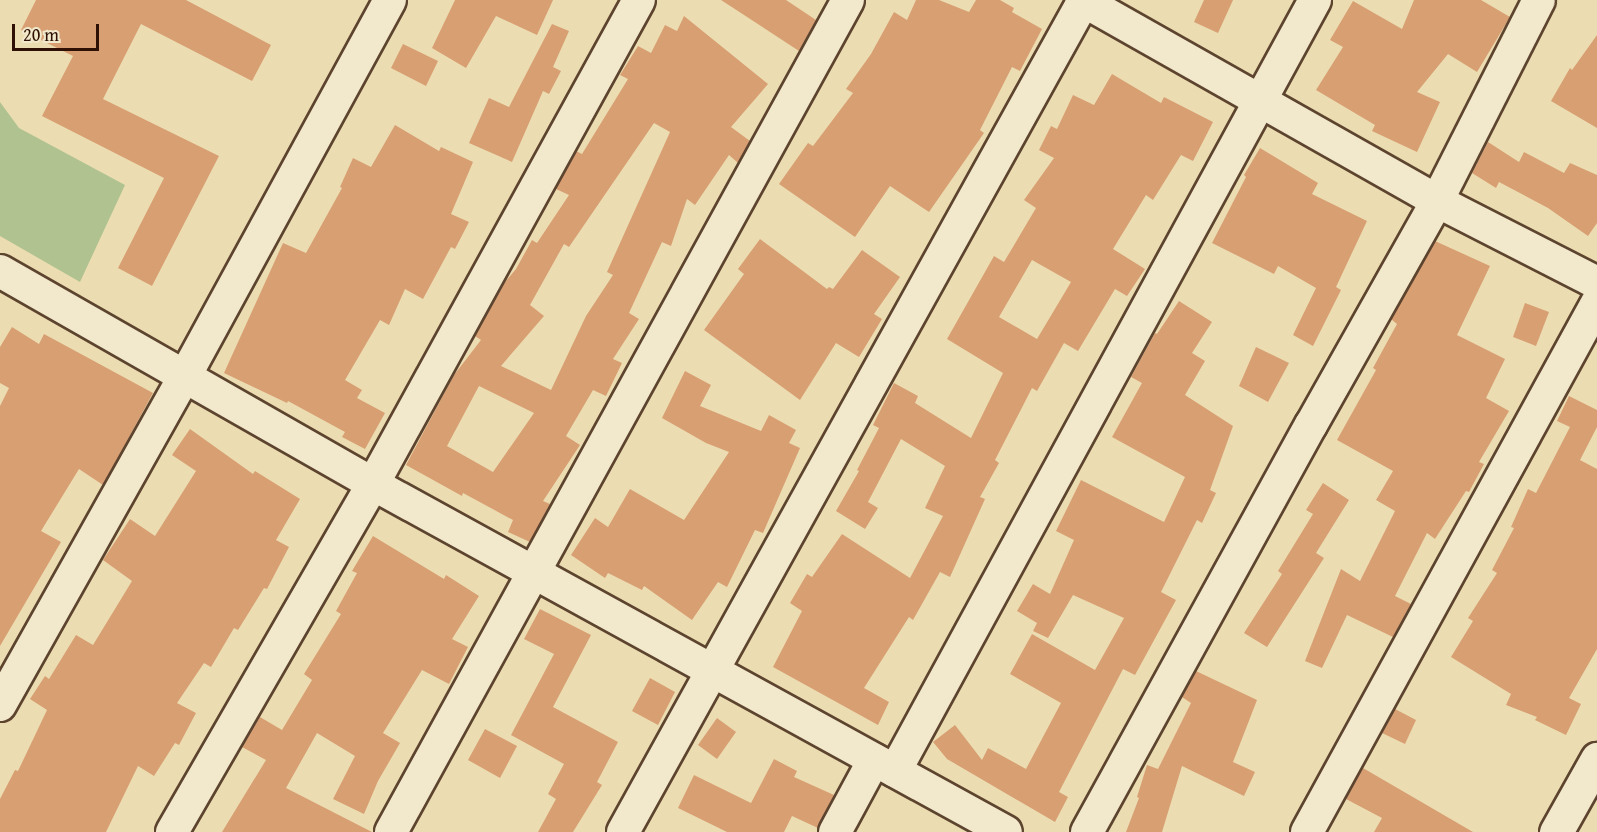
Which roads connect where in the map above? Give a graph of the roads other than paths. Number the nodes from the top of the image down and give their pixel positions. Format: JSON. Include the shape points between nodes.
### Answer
{"nodes":[{"id":1,"x":390,"y":0,"type":"edge"},
{"id":2,"x":639,"y":0,"type":"edge"},
{"id":3,"x":848,"y":0,"type":"edge"},
{"id":4,"x":1083,"y":0,"type":"edge"},
{"id":5,"x":1314,"y":0,"type":"edge"},
{"id":6,"x":1539,"y":0,"type":"edge"},
{"id":7,"x":1260,"y":101,"type":"junction"},
{"id":8,"x":1437,"y":201,"type":"junction"},
{"id":9,"x":2,"y":277,"type":"edge"},
{"id":10,"x":1597,"y":284,"type":"edge"},
{"id":11,"x":1597,"y":303,"type":"edge"},
{"id":12,"x":184,"y":376,"type":"junction"},
{"id":13,"x":373,"y":484,"type":"junction"},
{"id":14,"x":535,"y":574,"type":"junction"},
{"id":15,"x":713,"y":671,"type":"junction"},
{"id":16,"x":0,"y":705,"type":"edge"},
{"id":17,"x":1597,"y":759,"type":"edge"},
{"id":18,"x":885,"y":765,"type":"junction"},
{"id":19,"x":172,"y":832,"type":"edge"},
{"id":20,"x":391,"y":832,"type":"edge"},
{"id":21,"x":623,"y":832,"type":"edge"},
{"id":22,"x":835,"y":832,"type":"edge"},
{"id":23,"x":1006,"y":832,"type":"edge"},
{"id":24,"x":1087,"y":832,"type":"edge"},
{"id":25,"x":1307,"y":832,"type":"edge"},
{"id":26,"x":1556,"y":832,"type":"edge"}],
"edges":[{"from":1,"to":12,"type":"street"},
{"from":2,"to":13,"type":"street"},
{"from":3,"to":14,"type":"street"},
{"from":4,"to":7,"type":"street"},
{"from":4,"to":15,"type":"street"},
{"from":5,"to":7,"type":"street"},
{"from":6,"to":8,"type":"street"},
{"from":7,"to":8,"type":"street"},
{"from":7,"to":18,"type":"street"},
{"from":8,"to":10,"type":"street"},
{"from":8,"to":24,"type":"street"},
{"from":9,"to":12,"type":"street"},
{"from":11,"to":25,"type":"street"},
{"from":12,"to":13,"type":"street"},
{"from":12,"to":16,"type":"street"},
{"from":13,"to":14,"type":"street"},
{"from":13,"to":19,"type":"street"},
{"from":14,"to":15,"type":"street"},
{"from":14,"to":20,"type":"street"},
{"from":15,"to":18,"type":"street"},
{"from":15,"to":21,"type":"street"},
{"from":17,"to":26,"type":"main road"},
{"from":18,"to":22,"type":"street"},
{"from":18,"to":23,"type":"street"}]}
